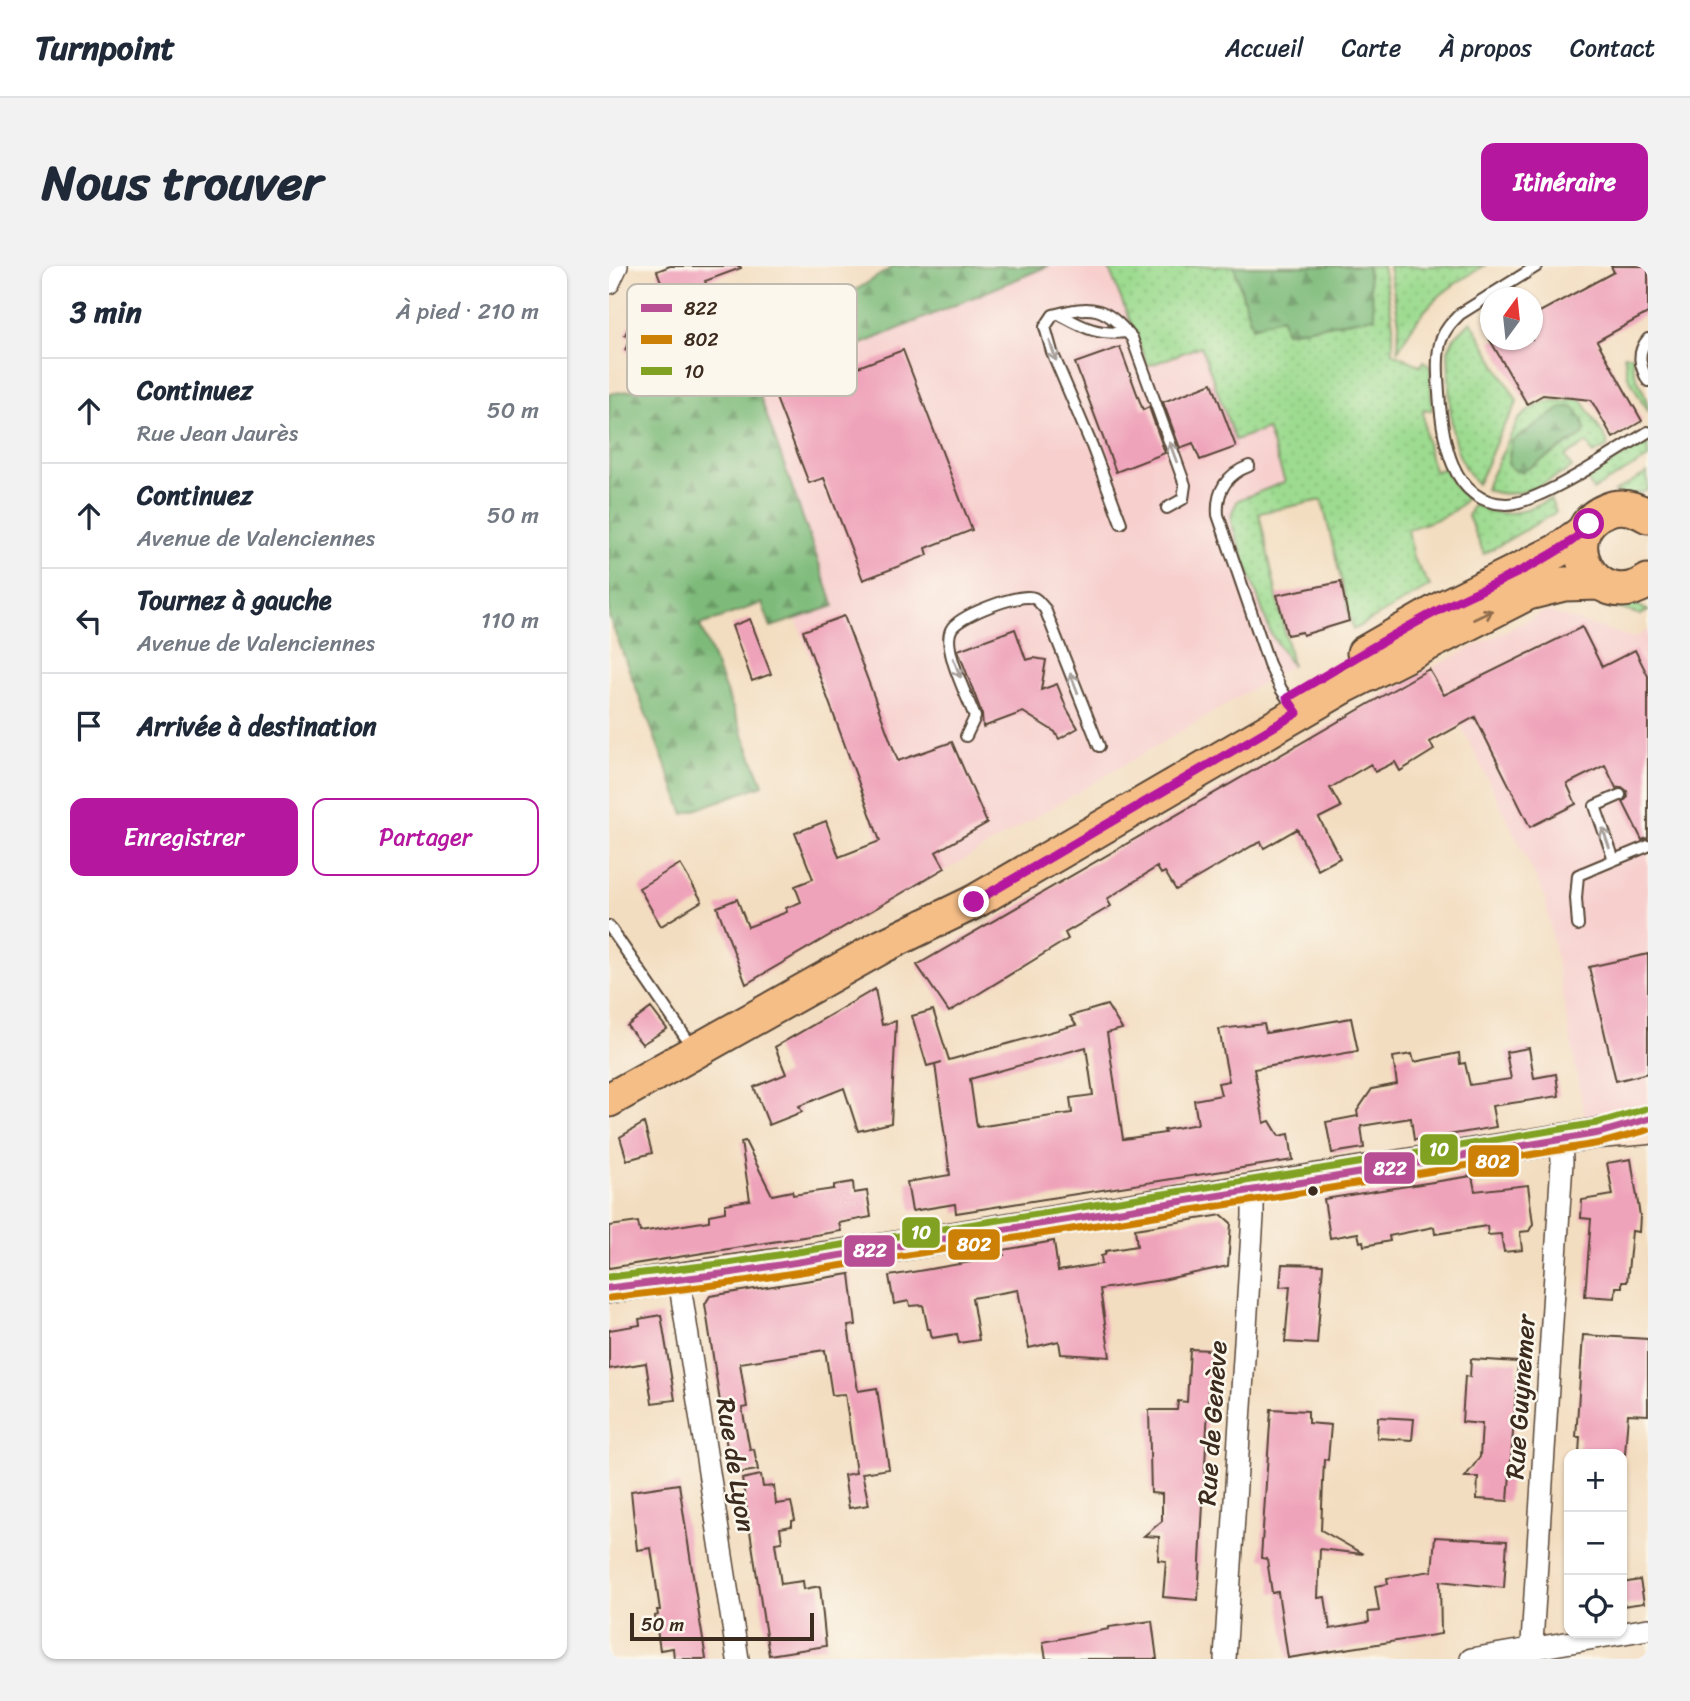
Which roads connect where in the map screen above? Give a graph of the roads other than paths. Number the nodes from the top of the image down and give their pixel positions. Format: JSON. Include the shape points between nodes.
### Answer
{"nodes":[{"id":1,"x":617,"y":266,"type":"edge"},
{"id":2,"x":1537,"y":266,"type":"edge"},
{"id":3,"x":609,"y":283,"type":"edge"},
{"id":4,"x":1059,"y":314,"type":"junction"},
{"id":5,"x":1127,"y":332,"type":"junction"},
{"id":6,"x":1648,"y":339,"type":"edge"},
{"id":7,"x":1648,"y":381,"type":"edge"},
{"id":8,"x":1648,"y":432,"type":"edge"},
{"id":9,"x":1249,"y":466,"type":"dead end"},
{"id":10,"x":1641,"y":507,"type":"edge"},
{"id":11,"x":1167,"y":508,"type":"dead end"},
{"id":12,"x":1121,"y":523,"type":"dead end"},
{"id":13,"x":1584,"y":531,"type":"junction"},
{"id":14,"x":1630,"y":588,"type":"edge"},
{"id":15,"x":1292,"y":706,"type":"junction"},
{"id":16,"x":966,"y":736,"type":"dead end"},
{"id":17,"x":1099,"y":746,"type":"dead end"},
{"id":18,"x":1619,"y":795,"type":"dead end"},
{"id":19,"x":1648,"y":846,"type":"edge"},
{"id":20,"x":1614,"y":860,"type":"junction"},
{"id":21,"x":1578,"y":925,"type":"dead end"},
{"id":22,"x":609,"y":926,"type":"edge"},
{"id":23,"x":695,"y":1052,"type":"junction"},
{"id":24,"x":609,"y":1100,"type":"edge"},
{"id":25,"x":1648,"y":1119,"type":"edge"},
{"id":26,"x":1648,"y":1129,"type":"edge"},
{"id":27,"x":1599,"y":1133,"type":"junction"},
{"id":28,"x":1561,"y":1139,"type":"junction"},
{"id":29,"x":1252,"y":1190,"type":"junction"},
{"id":30,"x":679,"y":1279,"type":"junction"},
{"id":31,"x":609,"y":1289,"type":"edge"},
{"id":32,"x":1648,"y":1629,"type":"edge"},
{"id":33,"x":1531,"y":1654,"type":"edge"},
{"id":34,"x":738,"y":1659,"type":"edge"},
{"id":35,"x":1225,"y":1659,"type":"edge"},
{"id":36,"x":1471,"y":1659,"type":"edge"}],
"edges":[{"from":1,"to":3,"type":"street"},
{"from":2,"to":8,"type":"lane","via":[[1460,314],[1440,343],[1441,422],[1447,449],[1464,485],[1490,502],[1519,503],[1543,494]]},
{"from":4,"to":5,"type":"lane","via":[[1105,334]]},
{"from":4,"to":5,"type":"lane","via":[[1079,308],[1106,312]]},
{"from":4,"to":12,"type":"lane","one_way":true,"via":[[1052,315],[1045,327],[1052,352]]},
{"from":11,"to":5,"type":"lane","one_way":true,"via":[[1183,499],[1185,485]]},
{"from":6,"to":7,"type":"lane","via":[[1640,351],[1640,365]]},
{"from":9,"to":15,"type":"lane","via":[[1223,485],[1218,515],[1269,664]]},
{"from":10,"to":13,"type":"main road","via":[[1603,512]]},
{"from":13,"to":14,"type":"main road","via":[[1581,549],[1589,574]]},
{"from":13,"to":15,"type":"main road","via":[[1557,551],[1444,607]]},
{"from":15,"to":14,"type":"main road","one_way":true,"via":[[1536,590],[1564,584]]},
{"from":15,"to":23,"type":"main road","via":[[974,902],[883,946]]},
{"from":17,"to":16,"type":"lane","one_way":true,"via":[[1045,609],[1035,598],[1020,597],[961,618],[951,630],[949,647],[975,717]]},
{"from":20,"to":18,"type":"lane","one_way":true,"via":[[1595,806]]},
{"from":19,"to":20,"type":"lane"},
{"from":20,"to":21,"type":"lane","via":[[1578,875]]},
{"from":22,"to":23,"type":"lane"},
{"from":23,"to":24,"type":"main road"},
{"from":25,"to":27,"type":"main road"},
{"from":26,"to":27,"type":"main road"},
{"from":27,"to":28,"type":"main road"},
{"from":28,"to":29,"type":"main road"},
{"from":28,"to":33,"type":"street","name":"Rue Guynemer"},
{"from":29,"to":30,"type":"main road"},
{"from":29,"to":35,"type":"street","name":"Rue de Genève"},
{"from":30,"to":31,"type":"main road"},
{"from":30,"to":34,"type":"street","name":"Rue de Lyon"},
{"from":32,"to":33,"type":"street"},
{"from":33,"to":36,"type":"street"}]}
